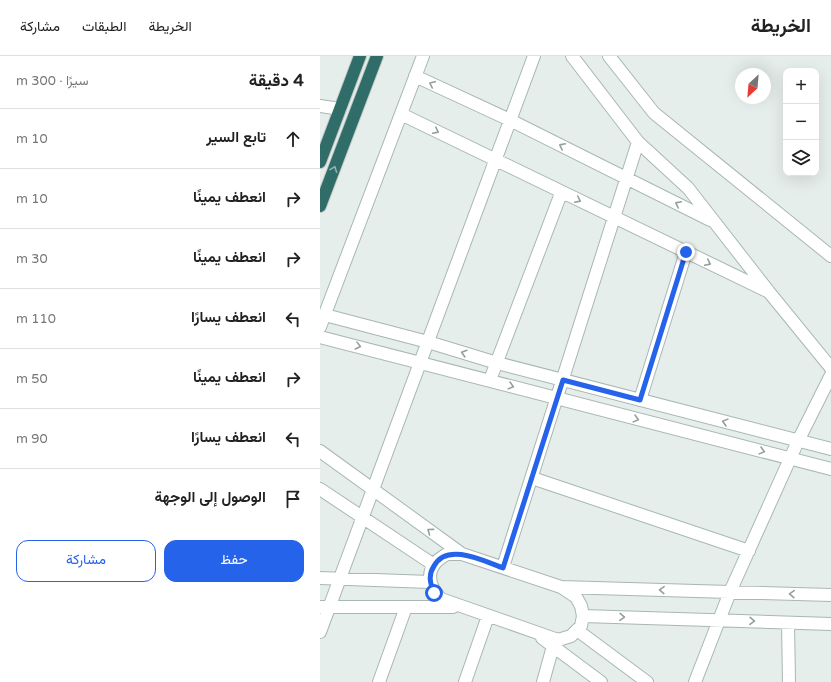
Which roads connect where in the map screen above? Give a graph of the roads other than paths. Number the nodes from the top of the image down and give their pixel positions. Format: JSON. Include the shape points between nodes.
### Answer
{"nodes":[{"id":1,"x":360,"y":56,"type":"edge"},
{"id":2,"x":376,"y":56,"type":"edge"},
{"id":3,"x":423,"y":56,"type":"edge"},
{"id":4,"x":534,"y":56,"type":"edge"},
{"id":5,"x":572,"y":56,"type":"edge"},
{"id":6,"x":609,"y":56,"type":"edge"},
{"id":7,"x":415,"y":76,"type":"junction"},
{"id":8,"x":320,"y":106,"type":"edge"},
{"id":9,"x":340,"y":109,"type":"junction"},
{"id":10,"x":401,"y":114,"type":"junction"},
{"id":11,"x":510,"y":120,"type":"junction"},
{"id":12,"x":638,"y":142,"type":"junction"},
{"id":13,"x":495,"y":160,"type":"junction"},
{"id":14,"x":320,"y":162,"type":"edge"},
{"id":15,"x":627,"y":179,"type":"junction"},
{"id":16,"x":560,"y":196,"type":"dead end"},
{"id":17,"x":320,"y":206,"type":"edge"},
{"id":18,"x":614,"y":218,"type":"junction"},
{"id":19,"x":713,"y":222,"type":"junction"},
{"id":20,"x":686,"y":252,"type":"junction"},
{"id":21,"x":831,"y":256,"type":"edge"},
{"id":22,"x":768,"y":292,"type":"junction"},
{"id":23,"x":321,"y":326,"type":"edge"},
{"id":24,"x":428,"y":342,"type":"junction"},
{"id":25,"x":420,"y":362,"type":"junction"},
{"id":26,"x":497,"y":363,"type":"junction"},
{"id":27,"x":831,"y":368,"type":"edge"},
{"id":28,"x":831,"y":375,"type":"edge"},
{"id":29,"x":490,"y":380,"type":"junction"},
{"id":30,"x":563,"y":380,"type":"junction"},
{"id":31,"x":557,"y":398,"type":"junction"},
{"id":32,"x":640,"y":400,"type":"junction"},
{"id":33,"x":798,"y":441,"type":"junction"},
{"id":34,"x":831,"y":449,"type":"edge"},
{"id":35,"x":320,"y":451,"type":"edge"},
{"id":36,"x":791,"y":459,"type":"junction"},
{"id":37,"x":831,"y":469,"type":"edge"},
{"id":38,"x":532,"y":478,"type":"junction"},
{"id":39,"x":320,"y":489,"type":"edge"},
{"id":40,"x":373,"y":489,"type":"junction"},
{"id":41,"x":363,"y":517,"type":"junction"},
{"id":42,"x":749,"y":551,"type":"junction"},
{"id":43,"x":462,"y":554,"type":"junction"},
{"id":44,"x":434,"y":565,"type":"junction"},
{"id":45,"x":503,"y":568,"type":"junction"},
{"id":46,"x":320,"y":578,"type":"edge"},
{"id":47,"x":341,"y":579,"type":"junction"},
{"id":48,"x":430,"y":582,"type":"junction"},
{"id":49,"x":561,"y":587,"type":"junction"},
{"id":50,"x":730,"y":592,"type":"junction"},
{"id":51,"x":831,"y":595,"type":"edge"},
{"id":52,"x":325,"y":607,"type":"edge"},
{"id":53,"x":406,"y":607,"type":"junction"},
{"id":54,"x":464,"y":607,"type":"junction"},
{"id":55,"x":488,"y":616,"type":"junction"},
{"id":56,"x":583,"y":616,"type":"junction"},
{"id":57,"x":719,"y":620,"type":"junction"},
{"id":58,"x":788,"y":623,"type":"junction"},
{"id":59,"x":831,"y":624,"type":"edge"},
{"id":60,"x":577,"y":630,"type":"junction"},
{"id":61,"x":533,"y":631,"type":"junction"},
{"id":62,"x":320,"y":632,"type":"edge"},
{"id":63,"x":553,"y":646,"type":"junction"},
{"id":64,"x":379,"y":682,"type":"edge"},
{"id":65,"x":465,"y":682,"type":"edge"},
{"id":66,"x":543,"y":682,"type":"edge"},
{"id":67,"x":601,"y":682,"type":"edge"},
{"id":68,"x":647,"y":682,"type":"edge"},
{"id":69,"x":695,"y":682,"type":"edge"},
{"id":70,"x":789,"y":682,"type":"edge"}],
"edges":[{"from":1,"to":9,"type":"highway"},
{"from":17,"to":2,"type":"highway","one_way":true},
{"from":3,"to":7,"type":"street"},
{"from":4,"to":11,"type":"street"},
{"from":5,"to":12,"type":"street"},
{"from":6,"to":21,"type":"street","via":[[654,113]]},
{"from":7,"to":10,"type":"street"},
{"from":11,"to":7,"type":"street","one_way":true},
{"from":8,"to":9,"type":"street"},
{"from":9,"to":14,"type":"highway"},
{"from":10,"to":13,"type":"street","one_way":true},
{"from":10,"to":23,"type":"street"},
{"from":11,"to":13,"type":"street"},
{"from":15,"to":11,"type":"street","one_way":true},
{"from":12,"to":15,"type":"street"},
{"from":12,"to":19,"type":"street","via":[[688,188]]},
{"from":13,"to":18,"type":"street","one_way":true},
{"from":13,"to":24,"type":"street"},
{"from":15,"to":18,"type":"street"},
{"from":19,"to":15,"type":"street","one_way":true},
{"from":16,"to":26,"type":"street"},
{"from":18,"to":20,"type":"street"},
{"from":18,"to":30,"type":"street"},
{"from":19,"to":22,"type":"street"},
{"from":20,"to":22,"type":"street","one_way":true},
{"from":20,"to":32,"type":"street"},
{"from":22,"to":27,"type":"street"},
{"from":23,"to":24,"type":"street"},
{"from":23,"to":25,"type":"street","one_way":true},
{"from":24,"to":25,"type":"street"},
{"from":26,"to":24,"type":"street","one_way":true},
{"from":25,"to":29,"type":"street"},
{"from":25,"to":40,"type":"street"},
{"from":26,"to":29,"type":"street"},
{"from":26,"to":30,"type":"street"},
{"from":28,"to":33,"type":"street"},
{"from":29,"to":31,"type":"street","one_way":true},
{"from":30,"to":31,"type":"street"},
{"from":30,"to":32,"type":"street"},
{"from":31,"to":36,"type":"street","one_way":true},
{"from":31,"to":38,"type":"street"},
{"from":33,"to":32,"type":"street","one_way":true},
{"from":33,"to":34,"type":"street"},
{"from":33,"to":36,"type":"street"},
{"from":35,"to":40,"type":"street"},
{"from":36,"to":37,"type":"street"},
{"from":36,"to":42,"type":"street"},
{"from":38,"to":42,"type":"street"},
{"from":38,"to":45,"type":"street"},
{"from":39,"to":41,"type":"street"},
{"from":40,"to":41,"type":"street"},
{"from":43,"to":40,"type":"street","one_way":true},
{"from":41,"to":44,"type":"street"},
{"from":41,"to":47,"type":"street"},
{"from":42,"to":50,"type":"street"},
{"from":43,"to":44,"type":"street","via":[[447,554]]},
{"from":43,"to":45,"type":"street"},
{"from":44,"to":48,"type":"street"},
{"from":45,"to":49,"type":"street"},
{"from":46,"to":47,"type":"street"},
{"from":47,"to":48,"type":"street"},
{"from":47,"to":52,"type":"street"},
{"from":48,"to":54,"type":"street","via":[[434,593],[441,599]]},
{"from":50,"to":49,"type":"street","one_way":true},
{"from":49,"to":56,"type":"street","via":[[576,597]]},
{"from":51,"to":50,"type":"street","one_way":true},
{"from":50,"to":57,"type":"street"},
{"from":52,"to":53,"type":"street"},
{"from":52,"to":62,"type":"street"},
{"from":53,"to":54,"type":"street"},
{"from":53,"to":64,"type":"street"},
{"from":54,"to":55,"type":"street"},
{"from":55,"to":61,"type":"street"},
{"from":55,"to":65,"type":"street"},
{"from":56,"to":57,"type":"street","one_way":true},
{"from":56,"to":60,"type":"street","via":[[581,626]]},
{"from":57,"to":58,"type":"street","one_way":true},
{"from":57,"to":69,"type":"street"},
{"from":58,"to":59,"type":"street"},
{"from":58,"to":70,"type":"street"},
{"from":60,"to":61,"type":"street","via":[[571,636],[558,640]]},
{"from":60,"to":68,"type":"street"},
{"from":61,"to":63,"type":"street"},
{"from":63,"to":66,"type":"street"},
{"from":63,"to":67,"type":"street"}]}
